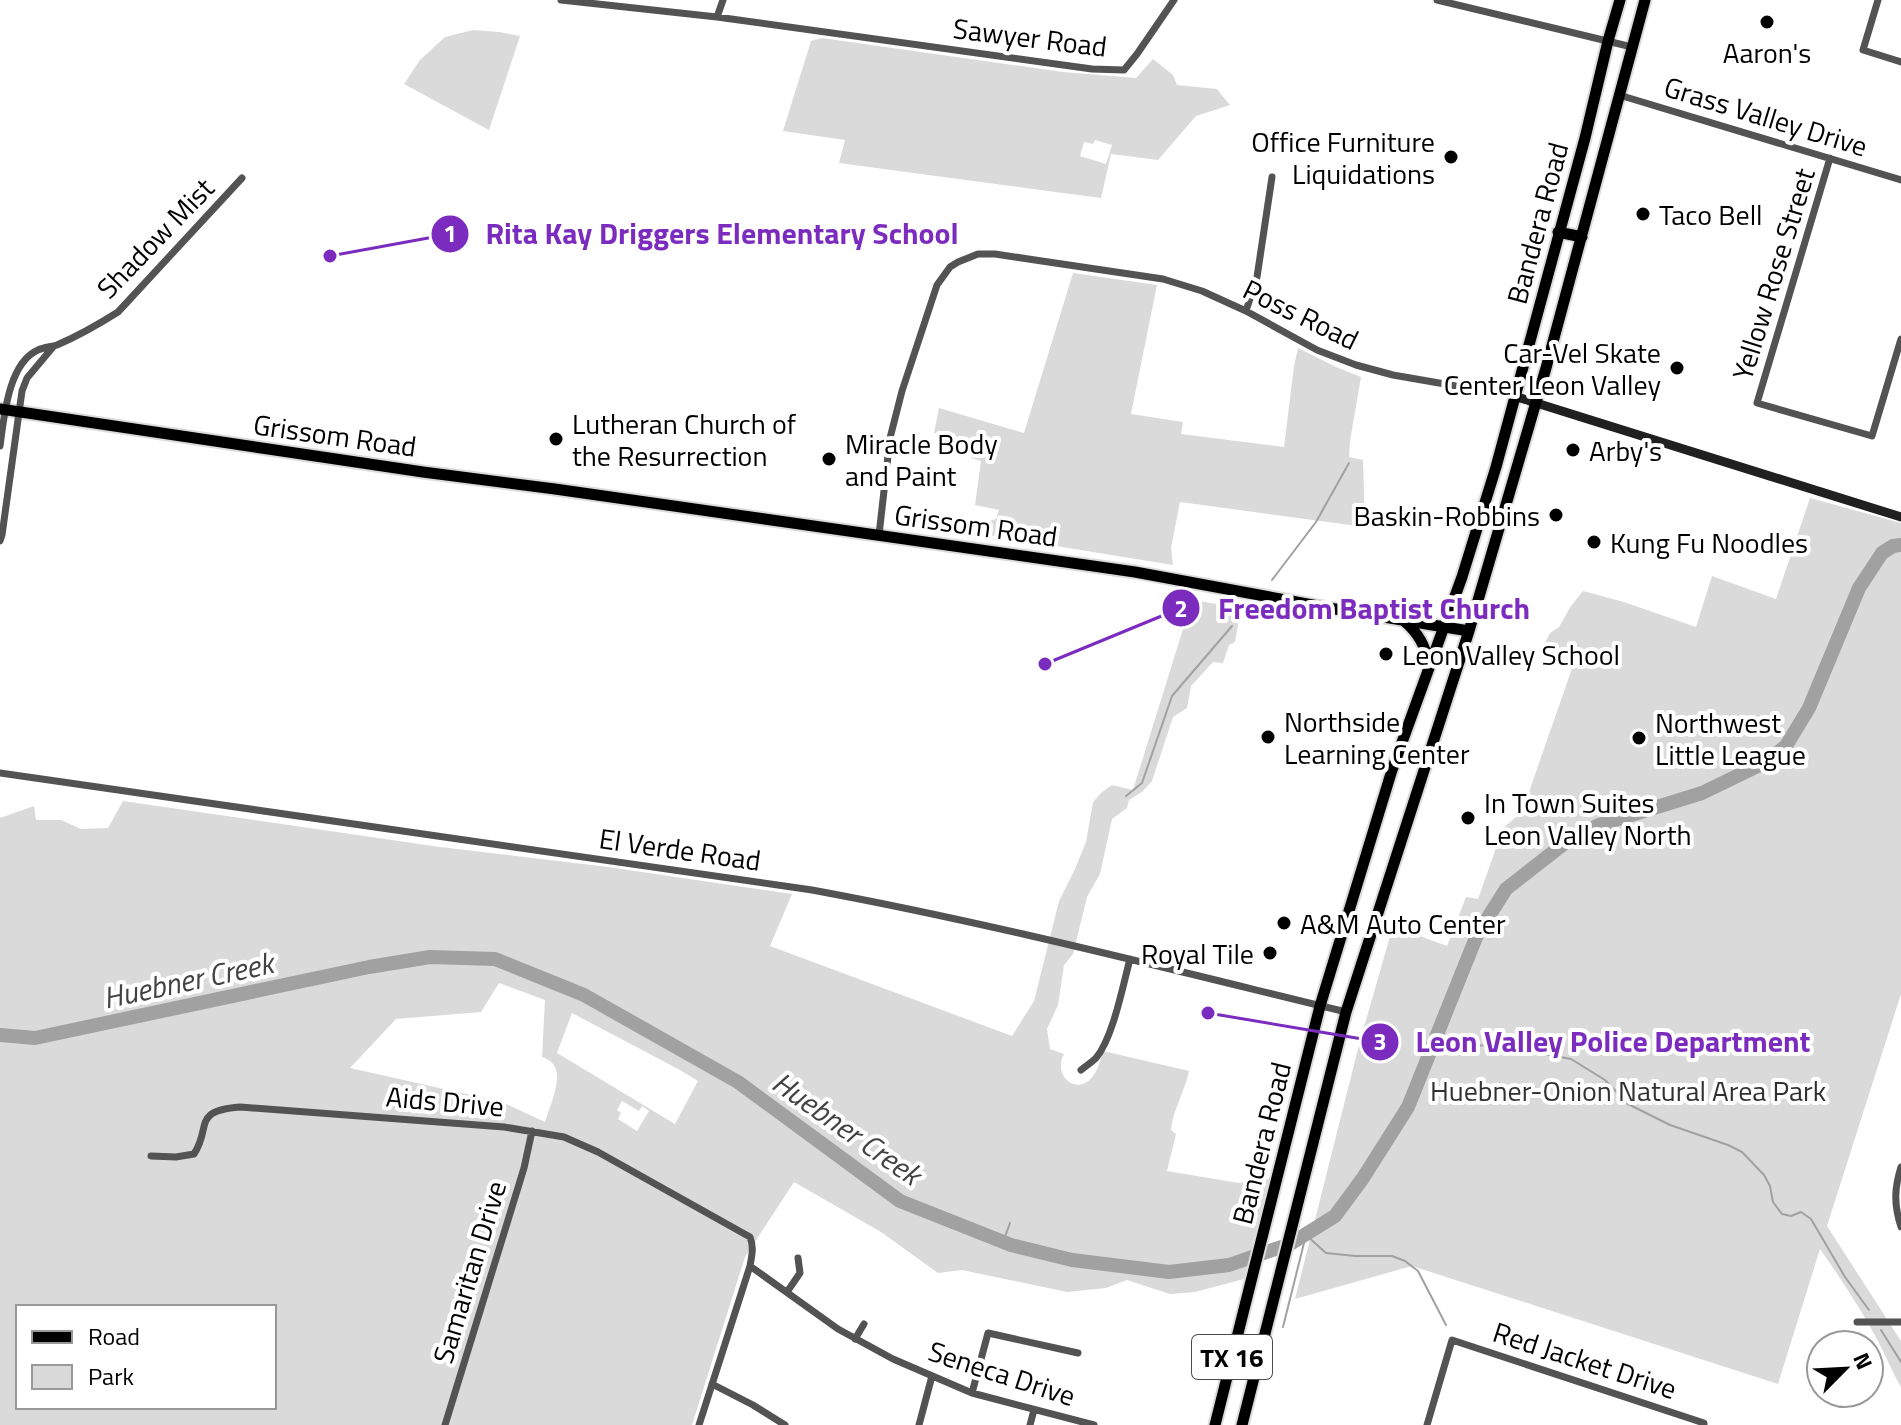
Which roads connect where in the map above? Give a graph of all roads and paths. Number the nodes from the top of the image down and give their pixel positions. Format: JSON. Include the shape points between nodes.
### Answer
{"nodes":[{"id":1,"x":561,"y":0,"type":"edge"},
{"id":2,"x":723,"y":0,"type":"edge"},
{"id":3,"x":1174,"y":0,"type":"edge"},
{"id":4,"x":1437,"y":0,"type":"edge"},
{"id":5,"x":1620,"y":0,"type":"edge"},
{"id":6,"x":1645,"y":0,"type":"edge"},
{"id":7,"x":1878,"y":0,"type":"edge"},
{"id":8,"x":717,"y":17,"type":"junction"},
{"id":9,"x":1608,"y":41,"type":"junction"},
{"id":10,"x":1632,"y":47,"type":"junction"},
{"id":11,"x":1901,"y":62,"type":"edge"},
{"id":12,"x":1619,"y":95,"type":"junction"},
{"id":13,"x":1830,"y":158,"type":"junction"},
{"id":14,"x":1272,"y":177,"type":"dead end"},
{"id":15,"x":242,"y":178,"type":"dead end"},
{"id":16,"x":1901,"y":180,"type":"edge"},
{"id":17,"x":1558,"y":232,"type":"junction"},
{"id":18,"x":1582,"y":237,"type":"junction"},
{"id":19,"x":1246,"y":311,"type":"junction"},
{"id":20,"x":1901,"y":339,"type":"edge"},
{"id":21,"x":54,"y":346,"type":"junction"},
{"id":22,"x":1514,"y":396,"type":"junction"},
{"id":23,"x":1536,"y":403,"type":"junction"},
{"id":24,"x":3,"y":409,"type":"edge"},
{"id":25,"x":20,"y":413,"type":"junction"},
{"id":26,"x":0,"y":446,"type":"edge"},
{"id":27,"x":1901,"y":517,"type":"edge"},
{"id":28,"x":879,"y":535,"type":"junction"},
{"id":29,"x":0,"y":541,"type":"edge"},
{"id":30,"x":1403,"y":620,"type":"junction"},
{"id":31,"x":1444,"y":627,"type":"junction"},
{"id":32,"x":1469,"y":631,"type":"junction"},
{"id":33,"x":1430,"y":666,"type":"junction"},
{"id":34,"x":0,"y":773,"type":"edge"},
{"id":35,"x":1130,"y":959,"type":"junction"},
{"id":36,"x":1320,"y":1006,"type":"junction"},
{"id":37,"x":1346,"y":1012,"type":"junction"},
{"id":38,"x":1081,"y":1070,"type":"dead end"},
{"id":39,"x":532,"y":1131,"type":"junction"},
{"id":40,"x":151,"y":1156,"type":"dead end"},
{"id":41,"x":1901,"y":1167,"type":"edge"},
{"id":42,"x":1901,"y":1227,"type":"edge"},
{"id":43,"x":798,"y":1258,"type":"dead end"},
{"id":44,"x":750,"y":1266,"type":"junction"},
{"id":45,"x":787,"y":1292,"type":"junction"},
{"id":46,"x":1857,"y":1322,"type":"dead end"},
{"id":47,"x":1901,"y":1322,"type":"edge"},
{"id":48,"x":864,"y":1324,"type":"dead end"},
{"id":49,"x":855,"y":1339,"type":"junction"},
{"id":50,"x":1078,"y":1353,"type":"dead end"},
{"id":51,"x":932,"y":1376,"type":"junction"},
{"id":52,"x":712,"y":1384,"type":"junction"},
{"id":53,"x":972,"y":1393,"type":"junction"},
{"id":54,"x":1034,"y":1410,"type":"junction"},
{"id":55,"x":1704,"y":1424,"type":"edge"},
{"id":56,"x":445,"y":1425,"type":"edge"},
{"id":57,"x":699,"y":1425,"type":"edge"},
{"id":58,"x":785,"y":1425,"type":"edge"},
{"id":59,"x":919,"y":1425,"type":"edge"},
{"id":60,"x":1030,"y":1425,"type":"edge"},
{"id":61,"x":1094,"y":1425,"type":"edge"},
{"id":62,"x":1215,"y":1425,"type":"edge"},
{"id":63,"x":1242,"y":1425,"type":"edge"},
{"id":64,"x":1427,"y":1425,"type":"edge"}],
"edges":[{"from":1,"to":8,"type":"street","name":"Sawyer Road"},
{"from":2,"to":8,"type":"street"},
{"from":3,"to":8,"type":"street","name":"Sawyer Road","via":[[1124,70]]},
{"from":4,"to":9,"type":"street"},
{"from":5,"to":9,"type":"main road","name":"Bandera Road","number":"TX 16"},
{"from":6,"to":10,"type":"main road","name":"Bandera Road","number":"TX 16"},
{"from":7,"to":11,"type":"street","via":[[1863,50]]},
{"from":9,"to":10,"type":"street"},
{"from":9,"to":17,"type":"main road","name":"Bandera Road","number":"TX 16"},
{"from":10,"to":12,"type":"main road","name":"Bandera Road","number":"TX 16"},
{"from":12,"to":13,"type":"street","name":"Grass Valley Drive"},
{"from":12,"to":18,"type":"main road","name":"Bandera Road","number":"TX 16"},
{"from":13,"to":16,"type":"street","name":"Grass Valley Drive"},
{"from":13,"to":20,"type":"street","name":"Yellow Rose Street","via":[[1757,403],[1872,436]]},
{"from":14,"to":19,"type":"street","via":[[1257,277]]},
{"from":15,"to":21,"type":"street","name":"Shadow Mist","via":[[118,312]]},
{"from":17,"to":18,"type":"main road"},
{"from":17,"to":22,"type":"main road","name":"Bandera Road","number":"TX 16"},
{"from":18,"to":23,"type":"main road","name":"Bandera Road","number":"TX 16"},
{"from":19,"to":22,"type":"street","name":"Poss Road","via":[[1356,365]]},
{"from":19,"to":28,"type":"street","name":"Poss Road","via":[[1163,279],[995,254],[958,262],[937,285],[902,391]]},
{"from":21,"to":24,"type":"street","name":"Shadow Mist","via":[[29,357]]},
{"from":21,"to":25,"type":"street","name":"Shadow Mist","via":[[27,378]]},
{"from":22,"to":23,"type":"street","name":"Poss Road"},
{"from":22,"to":31,"type":"main road","name":"Bandera Road","number":"TX 16"},
{"from":23,"to":27,"type":"street","name":"Poss Road"},
{"from":23,"to":32,"type":"main road","name":"Bandera Road","number":"TX 16"},
{"from":24,"to":25,"type":"main road","name":"Grissom Road"},
{"from":24,"to":26,"type":"street","name":"Shadow Mist"},
{"from":25,"to":28,"type":"main road","name":"Grissom Road"},
{"from":25,"to":29,"type":"street","name":"Shadow Mist"},
{"from":28,"to":30,"type":"main road","name":"Grissom Road","via":[[1135,572]]},
{"from":30,"to":31,"type":"main road","name":"Grissom Road"},
{"from":30,"to":33,"type":"main road","via":[[1421,640]]},
{"from":31,"to":32,"type":"main road","name":"Grissom Road"},
{"from":31,"to":33,"type":"main road","name":"Bandera Road","number":"TX 16"},
{"from":32,"to":37,"type":"main road","name":"Bandera Road","number":"TX 16"},
{"from":33,"to":36,"type":"main road","name":"Bandera Road","number":"TX 16","via":[[1392,770]]},
{"from":34,"to":35,"type":"street","name":"El Verde Road","via":[[812,890]]},
{"from":35,"to":36,"type":"street","name":"El Verde Road"},
{"from":35,"to":38,"type":"street","via":[[1115,1019],[1095,1059]]},
{"from":36,"to":37,"type":"street","name":"El Verde Road"},
{"from":36,"to":62,"type":"main road","name":"Bandera Road","number":"TX 16"},
{"from":37,"to":63,"type":"main road","name":"Bandera Road","number":"TX 16"},
{"from":39,"to":40,"type":"street","name":"Aids Drive","via":[[240,1107],[225,1108],[207,1119],[194,1154]]},
{"from":39,"to":44,"type":"street","name":"Aids Drive","via":[[598,1152],[750,1237]]},
{"from":39,"to":56,"type":"street","name":"Samaritan Drive"},
{"from":41,"to":42,"type":"street","via":[[1895,1202]]},
{"from":43,"to":45,"type":"street","via":[[800,1273]]},
{"from":44,"to":45,"type":"street","name":"Seneca Drive"},
{"from":44,"to":52,"type":"street"},
{"from":45,"to":49,"type":"street","name":"Seneca Drive"},
{"from":46,"to":47,"type":"street"},
{"from":48,"to":49,"type":"street"},
{"from":49,"to":51,"type":"street","name":"Seneca Drive"},
{"from":50,"to":53,"type":"street","via":[[988,1333]]},
{"from":51,"to":53,"type":"street","name":"Seneca Drive"},
{"from":51,"to":59,"type":"street"},
{"from":52,"to":57,"type":"street"},
{"from":52,"to":58,"type":"street"},
{"from":53,"to":54,"type":"street","name":"Seneca Drive"},
{"from":54,"to":60,"type":"street"},
{"from":54,"to":61,"type":"street","name":"Seneca Drive"},
{"from":55,"to":64,"type":"street","name":"Red Jacket Drive","via":[[1452,1340]]}]}
